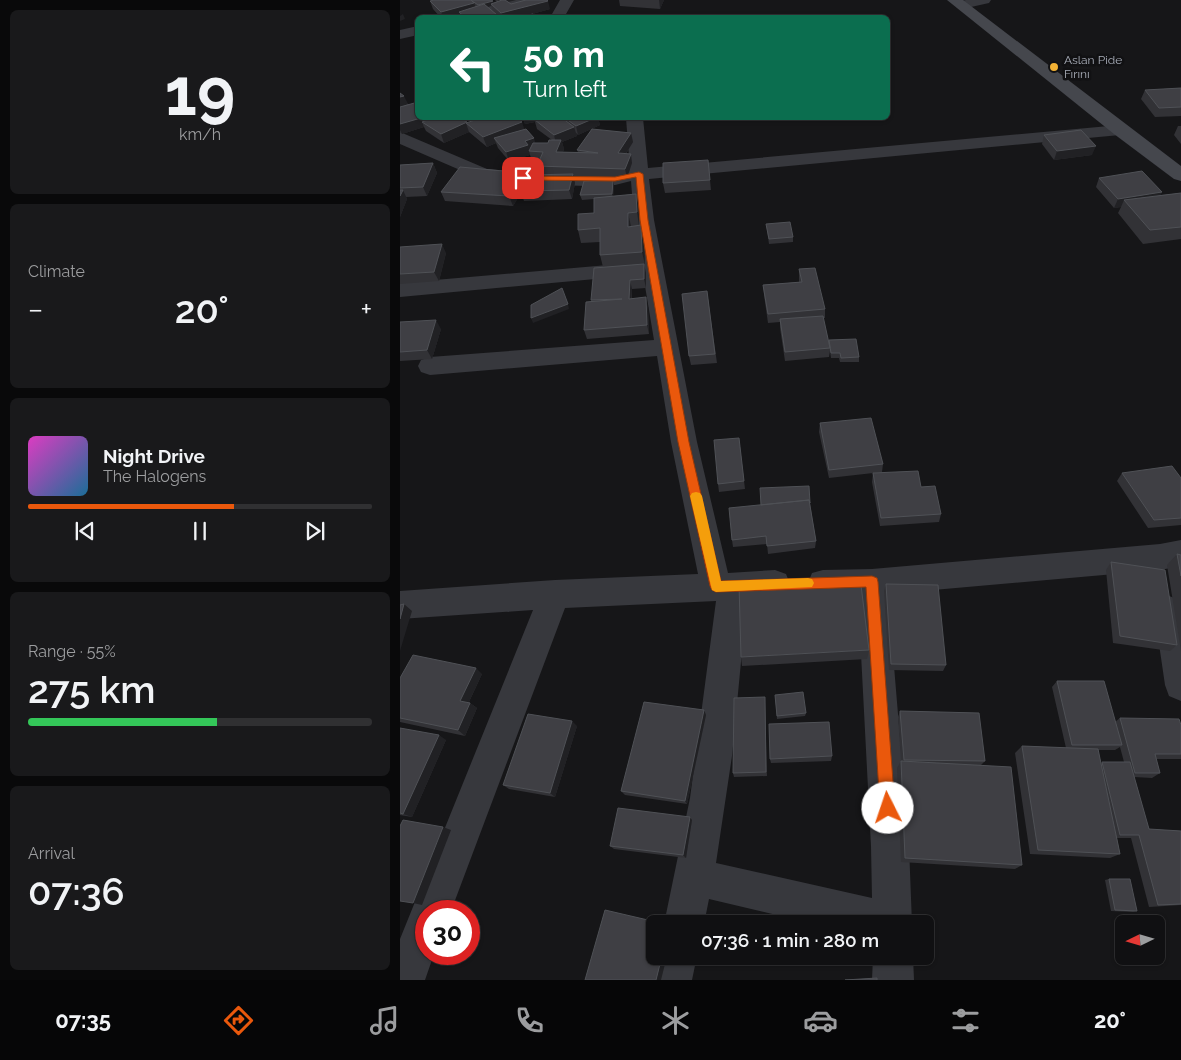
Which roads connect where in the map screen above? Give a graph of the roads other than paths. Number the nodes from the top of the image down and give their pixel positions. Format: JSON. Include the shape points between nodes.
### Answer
{"nodes":[{"id":1,"x":523,"y":0,"type":"edge"},
{"id":2,"x":567,"y":0,"type":"edge"},
{"id":3,"x":984,"y":0,"type":"edge"},
{"id":4,"x":958,"y":2,"type":"edge"},
{"id":5,"x":470,"y":15,"type":"edge"},
{"id":6,"x":560,"y":15,"type":"edge"},
{"id":7,"x":415,"y":31,"type":"edge"},
{"id":8,"x":400,"y":35,"type":"edge"},
{"id":9,"x":634,"y":120,"type":"edge"},
{"id":10,"x":1120,"y":130,"type":"junction"},
{"id":11,"x":400,"y":137,"type":"edge"},
{"id":12,"x":639,"y":174,"type":"junction"},
{"id":13,"x":1181,"y":175,"type":"edge"},
{"id":14,"x":652,"y":268,"type":"junction"},
{"id":15,"x":400,"y":290,"type":"edge"},
{"id":16,"x":667,"y":347,"type":"junction"},
{"id":17,"x":430,"y":366,"type":"dead end"},
{"id":18,"x":1170,"y":555,"type":"edge"},
{"id":19,"x":872,"y":582,"type":"junction"},
{"id":20,"x":725,"y":586,"type":"junction"},
{"id":21,"x":556,"y":594,"type":"junction"},
{"id":22,"x":400,"y":605,"type":"edge"},
{"id":23,"x":1181,"y":685,"type":"edge"},
{"id":24,"x":695,"y":877,"type":"junction"},
{"id":25,"x":435,"y":900,"type":"edge"},
{"id":26,"x":686,"y":915,"type":"edge"},
{"id":27,"x":826,"y":915,"type":"edge"},
{"id":28,"x":892,"y":915,"type":"edge"},
{"id":29,"x":415,"y":952,"type":"edge"},
{"id":30,"x":675,"y":965,"type":"edge"},
{"id":31,"x":893,"y":965,"type":"edge"},
{"id":32,"x":404,"y":980,"type":"edge"},
{"id":33,"x":671,"y":980,"type":"edge"},
{"id":34,"x":893,"y":980,"type":"edge"}],
"edges":[{"from":1,"to":5,"type":"street"},
{"from":2,"to":6,"type":"street"},
{"from":3,"to":4,"type":"street"},
{"from":4,"to":10,"type":"street"},
{"from":7,"to":8,"type":"street"},
{"from":9,"to":12,"type":"street"},
{"from":10,"to":12,"type":"street"},
{"from":10,"to":13,"type":"street"},
{"from":11,"to":12,"type":"street","via":[[483,174],[587,180]]},
{"from":12,"to":14,"type":"street"},
{"from":14,"to":15,"type":"street"},
{"from":14,"to":16,"type":"street"},
{"from":16,"to":17,"type":"street"},
{"from":16,"to":20,"type":"street","via":[[684,442]]},
{"from":18,"to":19,"type":"street"},
{"from":18,"to":23,"type":"street"},
{"from":19,"to":20,"type":"street"},
{"from":19,"to":28,"type":"street"},
{"from":20,"to":21,"type":"street"},
{"from":20,"to":24,"type":"street","via":[[722,702]]},
{"from":21,"to":22,"type":"street"},
{"from":21,"to":25,"type":"street"},
{"from":24,"to":26,"type":"street"},
{"from":24,"to":27,"type":"street"},
{"from":29,"to":32,"type":"street"},
{"from":30,"to":33,"type":"street"},
{"from":31,"to":34,"type":"street"}]}
